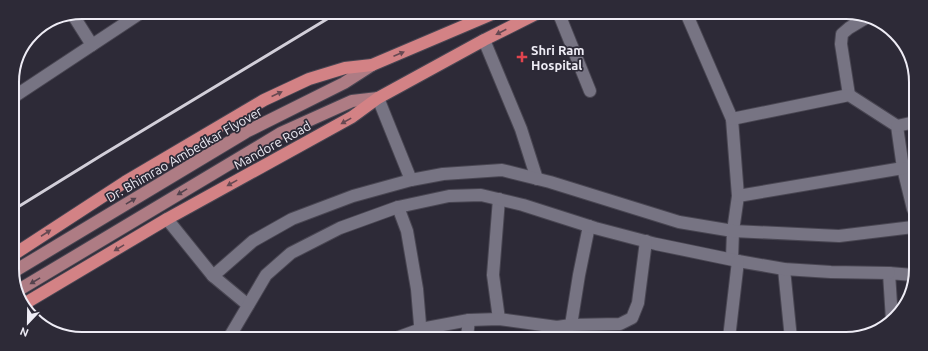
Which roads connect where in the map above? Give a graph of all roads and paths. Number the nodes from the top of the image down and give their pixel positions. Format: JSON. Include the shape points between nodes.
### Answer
{"nodes":[{"id":1,"x":76,"y":19,"type":"edge"},
{"id":2,"x":131,"y":19,"type":"edge"},
{"id":3,"x":480,"y":19,"type":"edge"},
{"id":4,"x":526,"y":19,"type":"edge"},
{"id":5,"x":561,"y":19,"type":"edge"},
{"id":6,"x":689,"y":19,"type":"edge"},
{"id":7,"x":861,"y":20,"type":"edge"},
{"id":8,"x":484,"y":40,"type":"junction"},
{"id":9,"x":92,"y":45,"type":"junction"},
{"id":10,"x":372,"y":65,"type":"junction"},
{"id":11,"x":590,"y":91,"type":"dead end"},
{"id":12,"x":19,"y":93,"type":"edge"},
{"id":13,"x":849,"y":95,"type":"junction"},
{"id":14,"x":378,"y":98,"type":"junction"},
{"id":15,"x":732,"y":119,"type":"junction"},
{"id":16,"x":909,"y":123,"type":"edge"},
{"id":17,"x":897,"y":126,"type":"junction"},
{"id":18,"x":903,"y":168,"type":"junction"},
{"id":19,"x":537,"y":179,"type":"junction"},
{"id":20,"x":411,"y":180,"type":"junction"},
{"id":21,"x":909,"y":191,"type":"edge"},
{"id":22,"x":738,"y":196,"type":"junction"},
{"id":23,"x":499,"y":199,"type":"junction"},
{"id":24,"x":398,"y":207,"type":"junction"},
{"id":25,"x":167,"y":219,"type":"junction"},
{"id":26,"x":589,"y":226,"type":"junction"},
{"id":27,"x":909,"y":227,"type":"edge"},
{"id":28,"x":733,"y":231,"type":"junction"},
{"id":29,"x":646,"y":241,"type":"junction"},
{"id":30,"x":19,"y":251,"type":"edge"},
{"id":31,"x":735,"y":260,"type":"junction"},
{"id":32,"x":19,"y":268,"type":"edge"},
{"id":33,"x":784,"y":269,"type":"junction"},
{"id":34,"x":889,"y":273,"type":"junction"},
{"id":35,"x":908,"y":274,"type":"edge"},
{"id":36,"x":213,"y":276,"type":"junction"},
{"id":37,"x":22,"y":288,"type":"edge"},
{"id":38,"x":28,"y":301,"type":"edge"},
{"id":39,"x":248,"y":305,"type":"junction"},
{"id":40,"x":892,"y":313,"type":"edge"},
{"id":41,"x":500,"y":319,"type":"junction"},
{"id":42,"x":469,"y":320,"type":"junction"},
{"id":43,"x":570,"y":325,"type":"junction"},
{"id":44,"x":232,"y":332,"type":"edge"},
{"id":45,"x":421,"y":332,"type":"edge"},
{"id":46,"x":425,"y":332,"type":"edge"},
{"id":47,"x":468,"y":332,"type":"edge"},
{"id":48,"x":556,"y":332,"type":"edge"},
{"id":49,"x":729,"y":332,"type":"edge"},
{"id":50,"x":790,"y":332,"type":"edge"}],
"edges":[{"from":1,"to":9,"type":"street"},
{"from":2,"to":9,"type":"street"},
{"from":10,"to":3,"type":"highway","one_way":true},
{"from":4,"to":8,"type":"highway","name":"Mandore Road","one_way":true},
{"from":5,"to":11,"type":"street"},
{"from":6,"to":15,"type":"street"},
{"from":7,"to":13,"type":"street","via":[[842,34],[841,44]]},
{"from":8,"to":14,"type":"highway","name":"Mandore Road"},
{"from":8,"to":19,"type":"street","via":[[522,129]]},
{"from":9,"to":12,"type":"street"},
{"from":30,"to":10,"type":"highway","one_way":true,"via":[[125,182],[264,100],[309,79],[344,68]]},
{"from":32,"to":10,"type":"main road","name":"Dr. Bhimrao Ambedkar Flyover","one_way":true,"via":[[246,132],[344,83]]},
{"from":13,"to":15,"type":"street"},
{"from":13,"to":17,"type":"street"},
{"from":14,"to":20,"type":"street"},
{"from":14,"to":25,"type":"highway","name":"Mandore Road","one_way":true,"via":[[352,117]]},
{"from":14,"to":37,"type":"main road","one_way":true,"via":[[352,101],[281,133]]},
{"from":15,"to":22,"type":"street"},
{"from":16,"to":17,"type":"street"},
{"from":17,"to":18,"type":"street"},
{"from":18,"to":21,"type":"street"},
{"from":18,"to":22,"type":"street"},
{"from":19,"to":20,"type":"street","via":[[502,170],[443,174]]},
{"from":19,"to":28,"type":"street","via":[[678,222]]},
{"from":20,"to":36,"type":"street","via":[[353,196],[292,219],[253,241]]},
{"from":22,"to":28,"type":"street"},
{"from":23,"to":24,"type":"street","via":[[481,195],[449,196]]},
{"from":23,"to":26,"type":"street"},
{"from":23,"to":41,"type":"street","via":[[493,275]]},
{"from":24,"to":39,"type":"street","via":[[340,228],[291,253],[266,275]]},
{"from":24,"to":45,"type":"street","via":[[407,231]]},
{"from":25,"to":36,"type":"street"},
{"from":25,"to":38,"type":"highway","name":"Mandore Road","one_way":true},
{"from":26,"to":29,"type":"street"},
{"from":26,"to":43,"type":"street"},
{"from":27,"to":28,"type":"street","via":[[838,236]]},
{"from":28,"to":31,"type":"street"},
{"from":29,"to":31,"type":"street"},
{"from":29,"to":43,"type":"street","via":[[638,303],[632,318],[620,324]]},
{"from":31,"to":33,"type":"street"},
{"from":31,"to":49,"type":"street"},
{"from":33,"to":34,"type":"street"},
{"from":33,"to":50,"type":"street"},
{"from":34,"to":35,"type":"street"},
{"from":34,"to":40,"type":"street"},
{"from":36,"to":39,"type":"street"},
{"from":39,"to":44,"type":"street"},
{"from":41,"to":42,"type":"street"},
{"from":41,"to":48,"type":"street"},
{"from":42,"to":46,"type":"street"},
{"from":42,"to":47,"type":"street"},
{"from":43,"to":48,"type":"street"}]}
